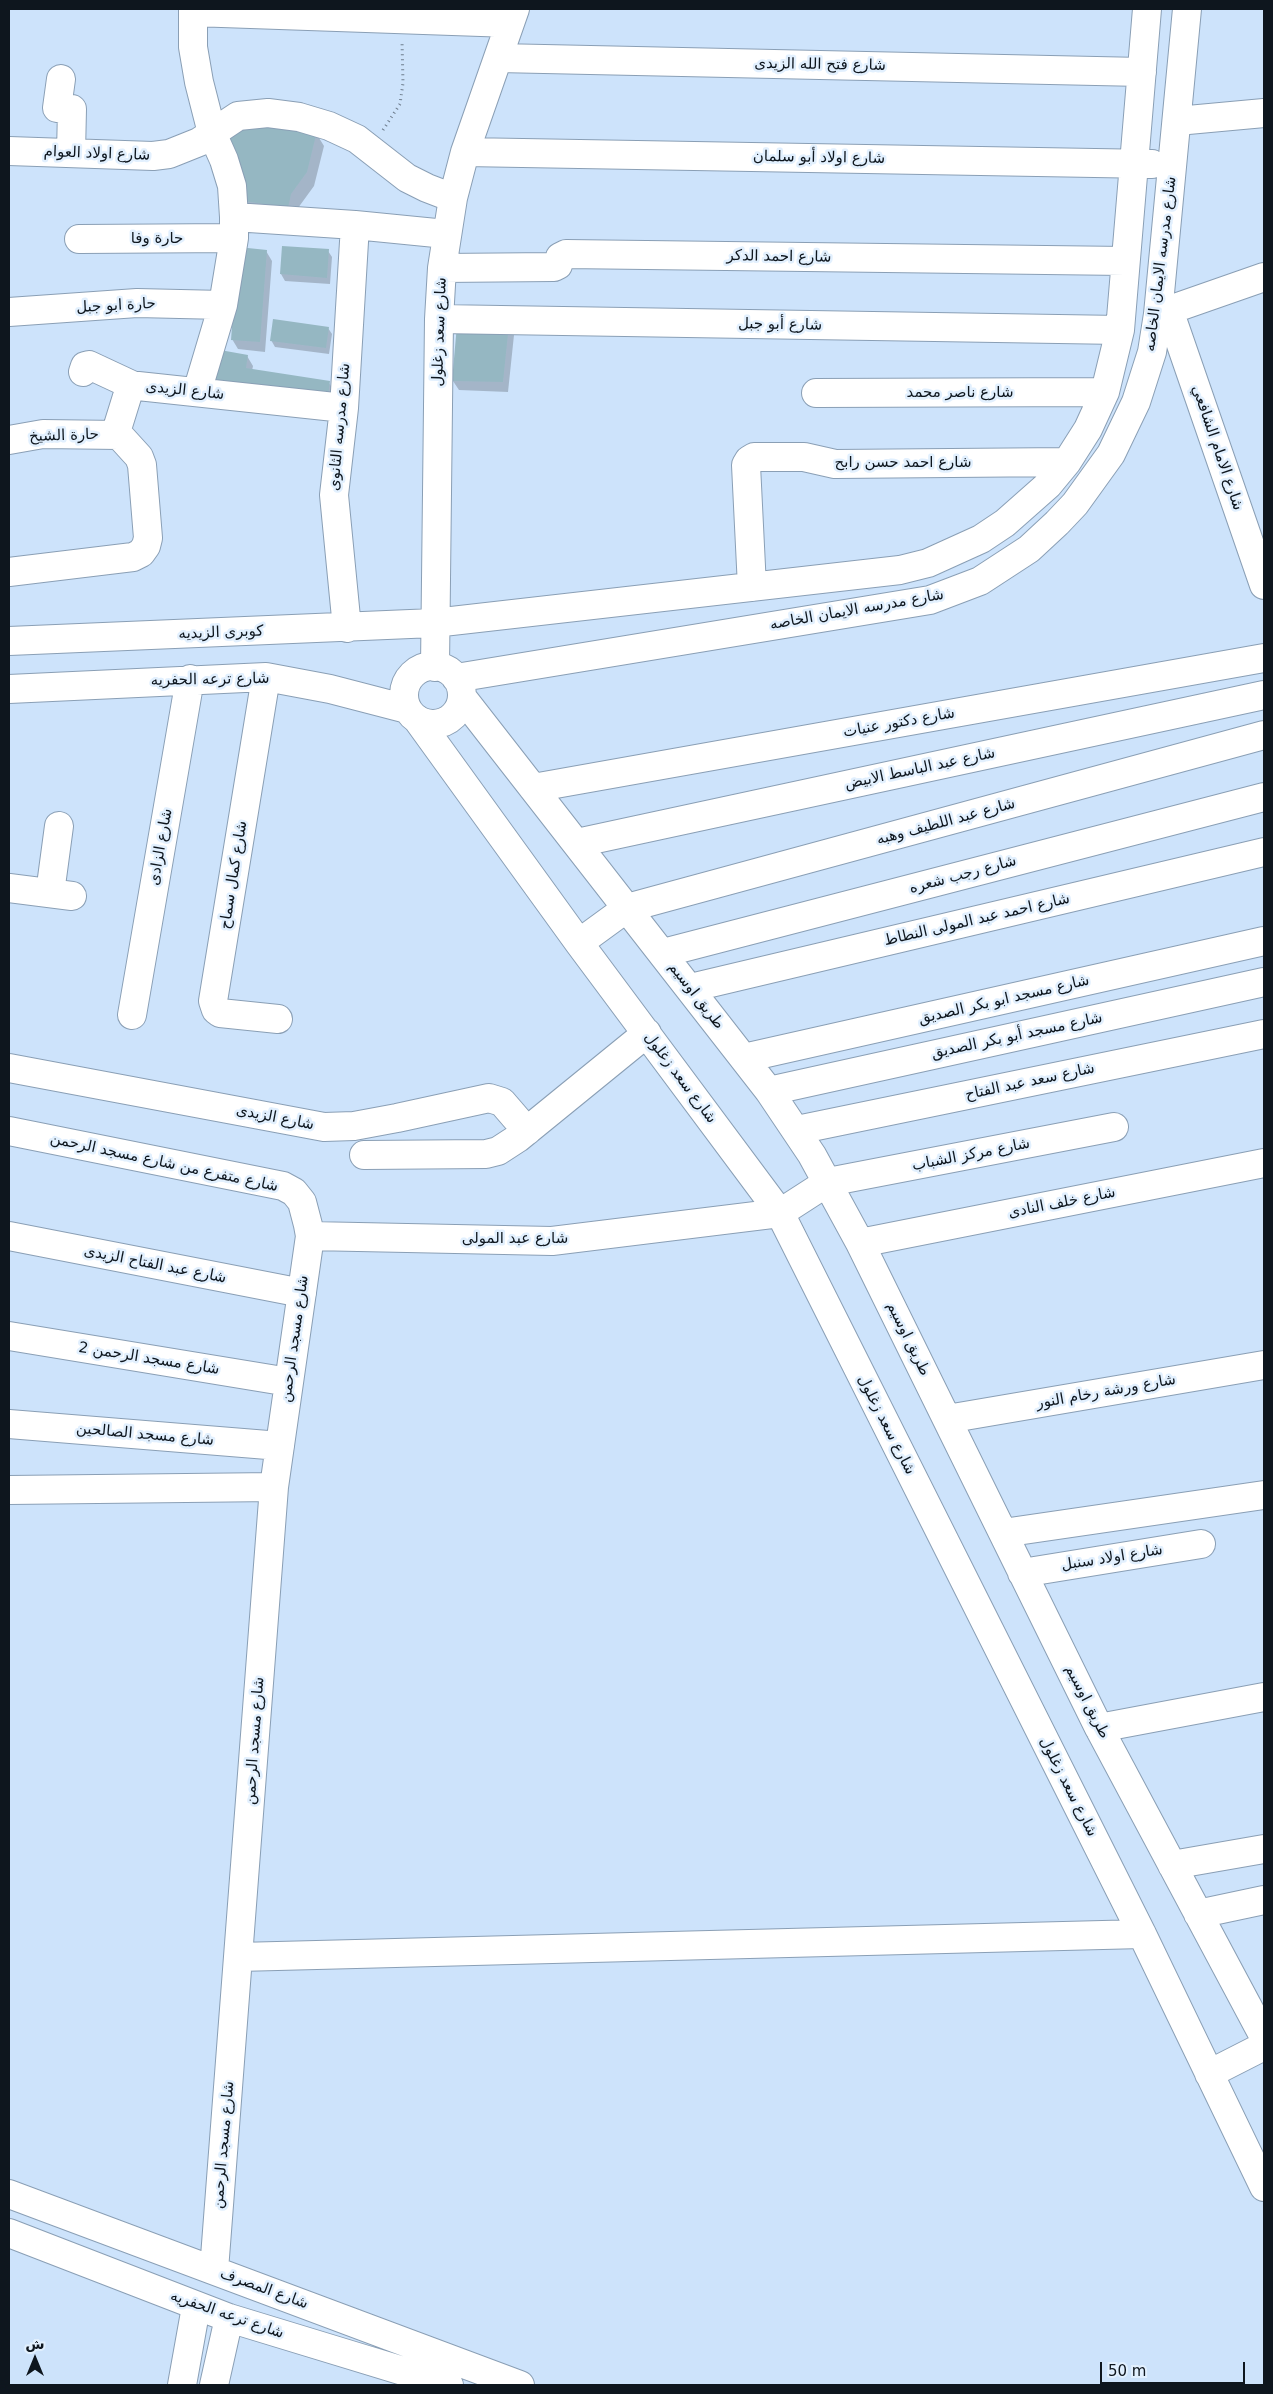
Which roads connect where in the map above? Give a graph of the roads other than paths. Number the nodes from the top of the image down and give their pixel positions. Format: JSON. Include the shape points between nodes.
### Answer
{"nodes":[{"id":1,"x":1147,"y":9,"type":"edge"},
{"id":2,"x":1187,"y":9,"type":"edge"},
{"id":3,"x":193,"y":10,"type":"edge"},
{"id":4,"x":512,"y":16,"type":"edge"},
{"id":5,"x":498,"y":58,"type":"junction"},
{"id":6,"x":1142,"y":72,"type":"junction"},
{"id":7,"x":61,"y":79,"type":"dead end"},
{"id":8,"x":1263,"y":118,"type":"edge"},
{"id":9,"x":1177,"y":120,"type":"junction"},
{"id":10,"x":212,"y":133,"type":"junction"},
{"id":11,"x":9,"y":151,"type":"edge"},
{"id":12,"x":465,"y":152,"type":"junction"},
{"id":13,"x":71,"y":153,"type":"junction"},
{"id":14,"x":1134,"y":164,"type":"junction"},
{"id":15,"x":1173,"y":164,"type":"junction"},
{"id":16,"x":453,"y":198,"type":"junction"},
{"id":17,"x":355,"y":225,"type":"junction"},
{"id":18,"x":234,"y":228,"type":"junction"},
{"id":19,"x":446,"y":234,"type":"junction"},
{"id":20,"x":79,"y":239,"type":"dead end"},
{"id":21,"x":1125,"y":261,"type":"junction"},
{"id":22,"x":442,"y":268,"type":"junction"},
{"id":23,"x":1264,"y":277,"type":"edge"},
{"id":24,"x":223,"y":305,"type":"junction"},
{"id":25,"x":9,"y":312,"type":"edge"},
{"id":26,"x":1164,"y":312,"type":"junction"},
{"id":27,"x":439,"y":319,"type":"junction"},
{"id":28,"x":1119,"y":338,"type":"junction"},
{"id":29,"x":1152,"y":352,"type":"junction"},
{"id":30,"x":83,"y":372,"type":"dead end"},
{"id":31,"x":134,"y":386,"type":"junction"},
{"id":32,"x":197,"y":392,"type":"junction"},
{"id":33,"x":1105,"y":392,"type":"junction"},
{"id":34,"x":816,"y":393,"type":"dead end"},
{"id":35,"x":344,"y":408,"type":"junction"},
{"id":36,"x":119,"y":435,"type":"junction"},
{"id":37,"x":9,"y":440,"type":"edge"},
{"id":38,"x":1067,"y":462,"type":"junction"},
{"id":39,"x":9,"y":572,"type":"edge"},
{"id":40,"x":1264,"y":585,"type":"edge"},
{"id":41,"x":752,"y":587,"type":"junction"},
{"id":42,"x":724,"y":591,"type":"junction"},
{"id":43,"x":434,"y":623,"type":"junction"},
{"id":44,"x":347,"y":628,"type":"junction"},
{"id":45,"x":729,"y":633,"type":"junction"},
{"id":46,"x":9,"y":641,"type":"edge"},
{"id":47,"x":1264,"y":658,"type":"edge"},
{"id":48,"x":266,"y":677,"type":"junction"},
{"id":49,"x":190,"y":679,"type":"junction"},
{"id":50,"x":451,"y":681,"type":"junction"},
{"id":51,"x":9,"y":689,"type":"edge"},
{"id":52,"x":1264,"y":695,"type":"edge"},
{"id":53,"x":412,"y":714,"type":"junction"},
{"id":54,"x":1264,"y":735,"type":"edge"},
{"id":55,"x":533,"y":788,"type":"junction"},
{"id":56,"x":1264,"y":797,"type":"edge"},
{"id":57,"x":59,"y":826,"type":"dead end"},
{"id":58,"x":577,"y":843,"type":"junction"},
{"id":59,"x":1264,"y":852,"type":"edge"},
{"id":60,"x":9,"y":888,"type":"edge"},
{"id":61,"x":627,"y":908,"type":"junction"},
{"id":62,"x":1264,"y":941,"type":"edge"},
{"id":63,"x":579,"y":943,"type":"junction"},
{"id":64,"x":663,"y":953,"type":"junction"},
{"id":65,"x":1264,"y":982,"type":"edge"},
{"id":66,"x":690,"y":988,"type":"junction"},
{"id":67,"x":132,"y":1015,"type":"dead end"},
{"id":68,"x":278,"y":1019,"type":"dead end"},
{"id":69,"x":647,"y":1033,"type":"junction"},
{"id":70,"x":1264,"y":1034,"type":"edge"},
{"id":71,"x":744,"y":1058,"type":"junction"},
{"id":72,"x":9,"y":1068,"type":"edge"},
{"id":73,"x":769,"y":1091,"type":"junction"},
{"id":74,"x":1114,"y":1128,"type":"dead end"},
{"id":75,"x":796,"y":1130,"type":"junction"},
{"id":76,"x":527,"y":1131,"type":"junction"},
{"id":77,"x":9,"y":1132,"type":"edge"},
{"id":78,"x":364,"y":1155,"type":"dead end"},
{"id":79,"x":1264,"y":1163,"type":"edge"},
{"id":80,"x":828,"y":1182,"type":"junction"},
{"id":81,"x":780,"y":1213,"type":"junction"},
{"id":82,"x":308,"y":1226,"type":"junction"},
{"id":83,"x":9,"y":1236,"type":"edge"},
{"id":84,"x":860,"y":1243,"type":"junction"},
{"id":85,"x":302,"y":1293,"type":"junction"},
{"id":86,"x":9,"y":1336,"type":"edge"},
{"id":87,"x":1264,"y":1365,"type":"edge"},
{"id":88,"x":289,"y":1382,"type":"junction"},
{"id":89,"x":947,"y":1419,"type":"junction"},
{"id":90,"x":9,"y":1424,"type":"edge"},
{"id":91,"x":280,"y":1446,"type":"junction"},
{"id":92,"x":274,"y":1487,"type":"junction"},
{"id":93,"x":9,"y":1490,"type":"edge"},
{"id":94,"x":1264,"y":1495,"type":"edge"},
{"id":95,"x":1003,"y":1533,"type":"junction"},
{"id":96,"x":1201,"y":1544,"type":"dead end"},
{"id":97,"x":1022,"y":1573,"type":"junction"},
{"id":98,"x":1264,"y":1697,"type":"edge"},
{"id":99,"x":1099,"y":1728,"type":"junction"},
{"id":100,"x":1264,"y":1850,"type":"edge"},
{"id":101,"x":1172,"y":1864,"type":"junction"},
{"id":102,"x":1264,"y":1900,"type":"edge"},
{"id":103,"x":1198,"y":1914,"type":"junction"},
{"id":104,"x":1142,"y":1934,"type":"junction"},
{"id":105,"x":238,"y":1957,"type":"junction"},
{"id":106,"x":1255,"y":1997,"type":"edge"},
{"id":107,"x":1243,"y":2055,"type":"edge"},
{"id":108,"x":1264,"y":2187,"type":"edge"},
{"id":109,"x":9,"y":2194,"type":"edge"},
{"id":110,"x":9,"y":2232,"type":"edge"},
{"id":111,"x":214,"y":2270,"type":"junction"},
{"id":112,"x":196,"y":2307,"type":"junction"},
{"id":113,"x":229,"y":2318,"type":"junction"},
{"id":114,"x":182,"y":2385,"type":"edge"},
{"id":115,"x":214,"y":2385,"type":"edge"},
{"id":116,"x":449,"y":2385,"type":"edge"},
{"id":117,"x":520,"y":2385,"type":"edge"}],
"edges":[{"from":1,"to":6,"type":"street"},
{"from":2,"to":9,"type":"street","name":"شارع مدرسه الايمان الخاصه"},
{"from":3,"to":4,"type":"street","via":[[401,18]]},
{"from":3,"to":10,"type":"street","via":[[198,82]]},
{"from":4,"to":5,"type":"street","name":"شارع سعد زغلول"},
{"from":5,"to":6,"type":"street","name":"شارع فتح الله الزيدى"},
{"from":5,"to":12,"type":"street","name":"شارع سعد زغلول"},
{"from":6,"to":14,"type":"street"},
{"from":7,"to":13,"type":"street","via":[[58,108],[72,109]]},
{"from":8,"to":9,"type":"street"},
{"from":9,"to":15,"type":"street","name":"شارع مدرسه الايمان الخاصه"},
{"from":10,"to":13,"type":"street","name":"شارع اولاد العوام","via":[[184,149],[153,156]]},
{"from":10,"to":16,"type":"street","name":"شارع اولاد العوام","via":[[238,116],[268,112],[299,117],[357,138],[407,178]]},
{"from":10,"to":18,"type":"street","via":[[232,186]]},
{"from":11,"to":13,"type":"street","name":"شارع اولاد العوام"},
{"from":12,"to":14,"type":"street","name":"شارع اولاد أبو سلمان"},
{"from":12,"to":16,"type":"street","name":"شارع سعد زغلول"},
{"from":14,"to":15,"type":"street","name":"شارع اولاد أبو سلمان"},
{"from":14,"to":21,"type":"street"},
{"from":15,"to":26,"type":"street","name":"شارع مدرسه الايمان الخاصه"},
{"from":16,"to":19,"type":"street","name":"شارع سعد زغلول"},
{"from":17,"to":18,"type":"street","name":"حارة وفا"},
{"from":17,"to":19,"type":"street","name":"حارة وفا"},
{"from":17,"to":35,"type":"street","name":"شارع مدرسه الثانوى"},
{"from":18,"to":20,"type":"street","name":"حارة وفا"},
{"from":18,"to":24,"type":"street"},
{"from":19,"to":22,"type":"street","name":"شارع سعد زغلول"},
{"from":21,"to":22,"type":"street","name":"شارع احمد الدكر","via":[[566,254],[554,267]]},
{"from":21,"to":28,"type":"street"},
{"from":22,"to":27,"type":"street","name":"شارع سعد زغلول"},
{"from":23,"to":26,"type":"street"},
{"from":24,"to":25,"type":"street","name":"حارة ابو جبل","via":[[137,303]]},
{"from":24,"to":32,"type":"street"},
{"from":26,"to":29,"type":"street","name":"شارع مدرسه الايمان الخاصه"},
{"from":26,"to":40,"type":"street","name":"شارع الامام الشافعي"},
{"from":27,"to":28,"type":"street","name":"شارع أبو جبل"},
{"from":27,"to":43,"type":"street","name":"شارع سعد زغلول"},
{"from":28,"to":29,"type":"street","name":"شارع أبو جبل"},
{"from":28,"to":33,"type":"street"},
{"from":29,"to":45,"type":"street","name":"شارع مدرسه الايمان الخاصه","via":[[1128,422],[1094,480],[1058,524],[1007,565],[980,581],[930,600]]},
{"from":30,"to":31,"type":"street","via":[[89,365]]},
{"from":31,"to":32,"type":"street","name":"شارع الزيدى"},
{"from":31,"to":36,"type":"street","name":"شارع الزيدى","via":[[128,390]]},
{"from":32,"to":35,"type":"street","name":"شارع الزيدى"},
{"from":33,"to":34,"type":"street","name":"شارع ناصر محمد"},
{"from":33,"to":38,"type":"street","via":[[1088,429]]},
{"from":35,"to":44,"type":"street","name":"شارع مدرسه الثانوى","via":[[334,495]]},
{"from":36,"to":37,"type":"street","name":"حارة الشيخ","via":[[43,434]]},
{"from":36,"to":39,"type":"street","via":[[142,465],[148,538],[141,553],[133,557]]},
{"from":38,"to":41,"type":"street","via":[[1048,485],[1005,524],[928,563],[900,570]]},
{"from":38,"to":41,"type":"street","name":"شارع احمد حسن رابح","via":[[834,464],[804,457],[754,457],[746,465]]},
{"from":41,"to":42,"type":"street"},
{"from":42,"to":43,"type":"street"},
{"from":42,"to":45,"type":"street"},
{"from":43,"to":44,"type":"street","name":"كوبرى الزيديه"},
{"from":43,"to":50,"type":"street","name":"شارع سعد زغلول"},
{"from":44,"to":46,"type":"street","name":"كوبرى الزيديه"},
{"from":45,"to":50,"type":"street","name":"شارع مدرسه الايمان الخاصه"},
{"from":47,"to":55,"type":"street","name":"شارع دكتور عنيات"},
{"from":48,"to":49,"type":"street","name":"شارع ترعه الحفريه"},
{"from":48,"to":53,"type":"street","name":"شارع ترعه الحفريه","via":[[330,689]]},
{"from":48,"to":68,"type":"street","name":"شارع كمال سماح","via":[[213,1001],[220,1013]]},
{"from":49,"to":51,"type":"street","name":"شارع ترعه الحفريه"},
{"from":49,"to":67,"type":"street","name":"شارع الزادى"},
{"from":50,"to":53,"type":"street","via":[[458,708],[447,720],[432,724]]},
{"from":50,"to":53,"type":"street","via":[[418,671],[404,692]]},
{"from":50,"to":55,"type":"street","name":"طريق اوسيم"},
{"from":52,"to":58,"type":"street","name":"شارع عبد الباسط الابيض"},
{"from":53,"to":63,"type":"street","name":"شارع سعد زغلول"},
{"from":54,"to":61,"type":"street","name":"شارع عبد اللطيف وهبه"},
{"from":55,"to":58,"type":"street","name":"طريق اوسيم"},
{"from":56,"to":64,"type":"street","name":"شارع رجب شعره"},
{"from":57,"to":60,"type":"street","via":[[61,895]]},
{"from":58,"to":61,"type":"street","name":"طريق اوسيم"},
{"from":59,"to":66,"type":"street","name":"شارع احمد عبد المولى النطاط"},
{"from":61,"to":63,"type":"street"},
{"from":61,"to":64,"type":"street","name":"طريق اوسيم"},
{"from":62,"to":71,"type":"street","name":"شارع مسجد ابو بكر الصديق"},
{"from":63,"to":69,"type":"street","name":"شارع سعد زغلول"},
{"from":64,"to":66,"type":"street","name":"طريق اوسيم"},
{"from":65,"to":73,"type":"street","name":"شارع مسجد أبو بكر الصديق"},
{"from":66,"to":71,"type":"street","name":"طريق اوسيم"},
{"from":69,"to":76,"type":"street"},
{"from":69,"to":81,"type":"street","name":"شارع سعد زغلول"},
{"from":70,"to":75,"type":"street","name":"شارع سعد عبد الفتاح"},
{"from":71,"to":73,"type":"street","name":"طريق اوسيم"},
{"from":72,"to":76,"type":"street","name":"شارع الزيدى","via":[[324,1128],[354,1126],[489,1098],[502,1102]]},
{"from":73,"to":75,"type":"street","name":"طريق اوسيم"},
{"from":74,"to":80,"type":"street","name":"شارع مركز الشباب"},
{"from":75,"to":80,"type":"street","name":"طريق اوسيم"},
{"from":76,"to":78,"type":"street","via":[[508,1146],[486,1154]]},
{"from":77,"to":82,"type":"street","name":"شارع متفرع من شارع مسجد الرحمن","via":[[283,1186],[302,1202]]},
{"from":79,"to":84,"type":"street","name":"شارع خلف النادى"},
{"from":80,"to":81,"type":"street"},
{"from":80,"to":84,"type":"street","name":"طريق اوسيم"},
{"from":81,"to":82,"type":"street","name":"شارع عبد المولى","via":[[552,1241]]},
{"from":81,"to":104,"type":"street","name":"شارع سعد زغلول"},
{"from":82,"to":85,"type":"street","name":"شارع مسجد الرحمن"},
{"from":83,"to":85,"type":"street","name":"شارع عبد الفتاح الزيدى"},
{"from":84,"to":89,"type":"street","name":"طريق اوسيم"},
{"from":85,"to":88,"type":"street","name":"شارع مسجد الرحمن"},
{"from":86,"to":88,"type":"street","name":"شارع مسجد الرحمن 2"},
{"from":87,"to":89,"type":"street","name":"شارع ورشة رخام النور"},
{"from":88,"to":91,"type":"street","name":"شارع مسجد الرحمن"},
{"from":89,"to":95,"type":"street","name":"طريق اوسيم"},
{"from":90,"to":91,"type":"street","name":"شارع مسجد الصالحين"},
{"from":91,"to":92,"type":"street","name":"شارع مسجد الرحمن"},
{"from":92,"to":93,"type":"street"},
{"from":92,"to":105,"type":"street","name":"شارع مسجد الرحمن"},
{"from":94,"to":95,"type":"street"},
{"from":95,"to":97,"type":"street","name":"طريق اوسيم"},
{"from":96,"to":97,"type":"street","name":"شارع اولاد سنبل"},
{"from":97,"to":99,"type":"street","name":"طريق اوسيم"},
{"from":98,"to":99,"type":"street"},
{"from":99,"to":101,"type":"street","name":"طريق اوسيم"},
{"from":100,"to":101,"type":"street"},
{"from":101,"to":103,"type":"street","name":"طريق اوسيم"},
{"from":102,"to":103,"type":"street"},
{"from":103,"to":106,"type":"street","name":"طريق اوسيم"},
{"from":104,"to":105,"type":"street"},
{"from":104,"to":107,"type":"street","name":"شارع سعد زغلول"},
{"from":105,"to":111,"type":"street","name":"شارع مسجد الرحمن"},
{"from":106,"to":107,"type":"street","name":"طريق اوسيم"},
{"from":107,"to":108,"type":"street","name":"شارع سعد زغلول"},
{"from":109,"to":111,"type":"street","name":"شارع المصرف"},
{"from":110,"to":112,"type":"street","name":"شارع ترعه الحفريه"},
{"from":111,"to":117,"type":"street","name":"شارع المصرف"},
{"from":112,"to":113,"type":"street","name":"شارع ترعه الحفريه"},
{"from":112,"to":114,"type":"street"},
{"from":113,"to":115,"type":"street"},
{"from":113,"to":116,"type":"street","name":"شارع ترعه الحفريه"}]}
